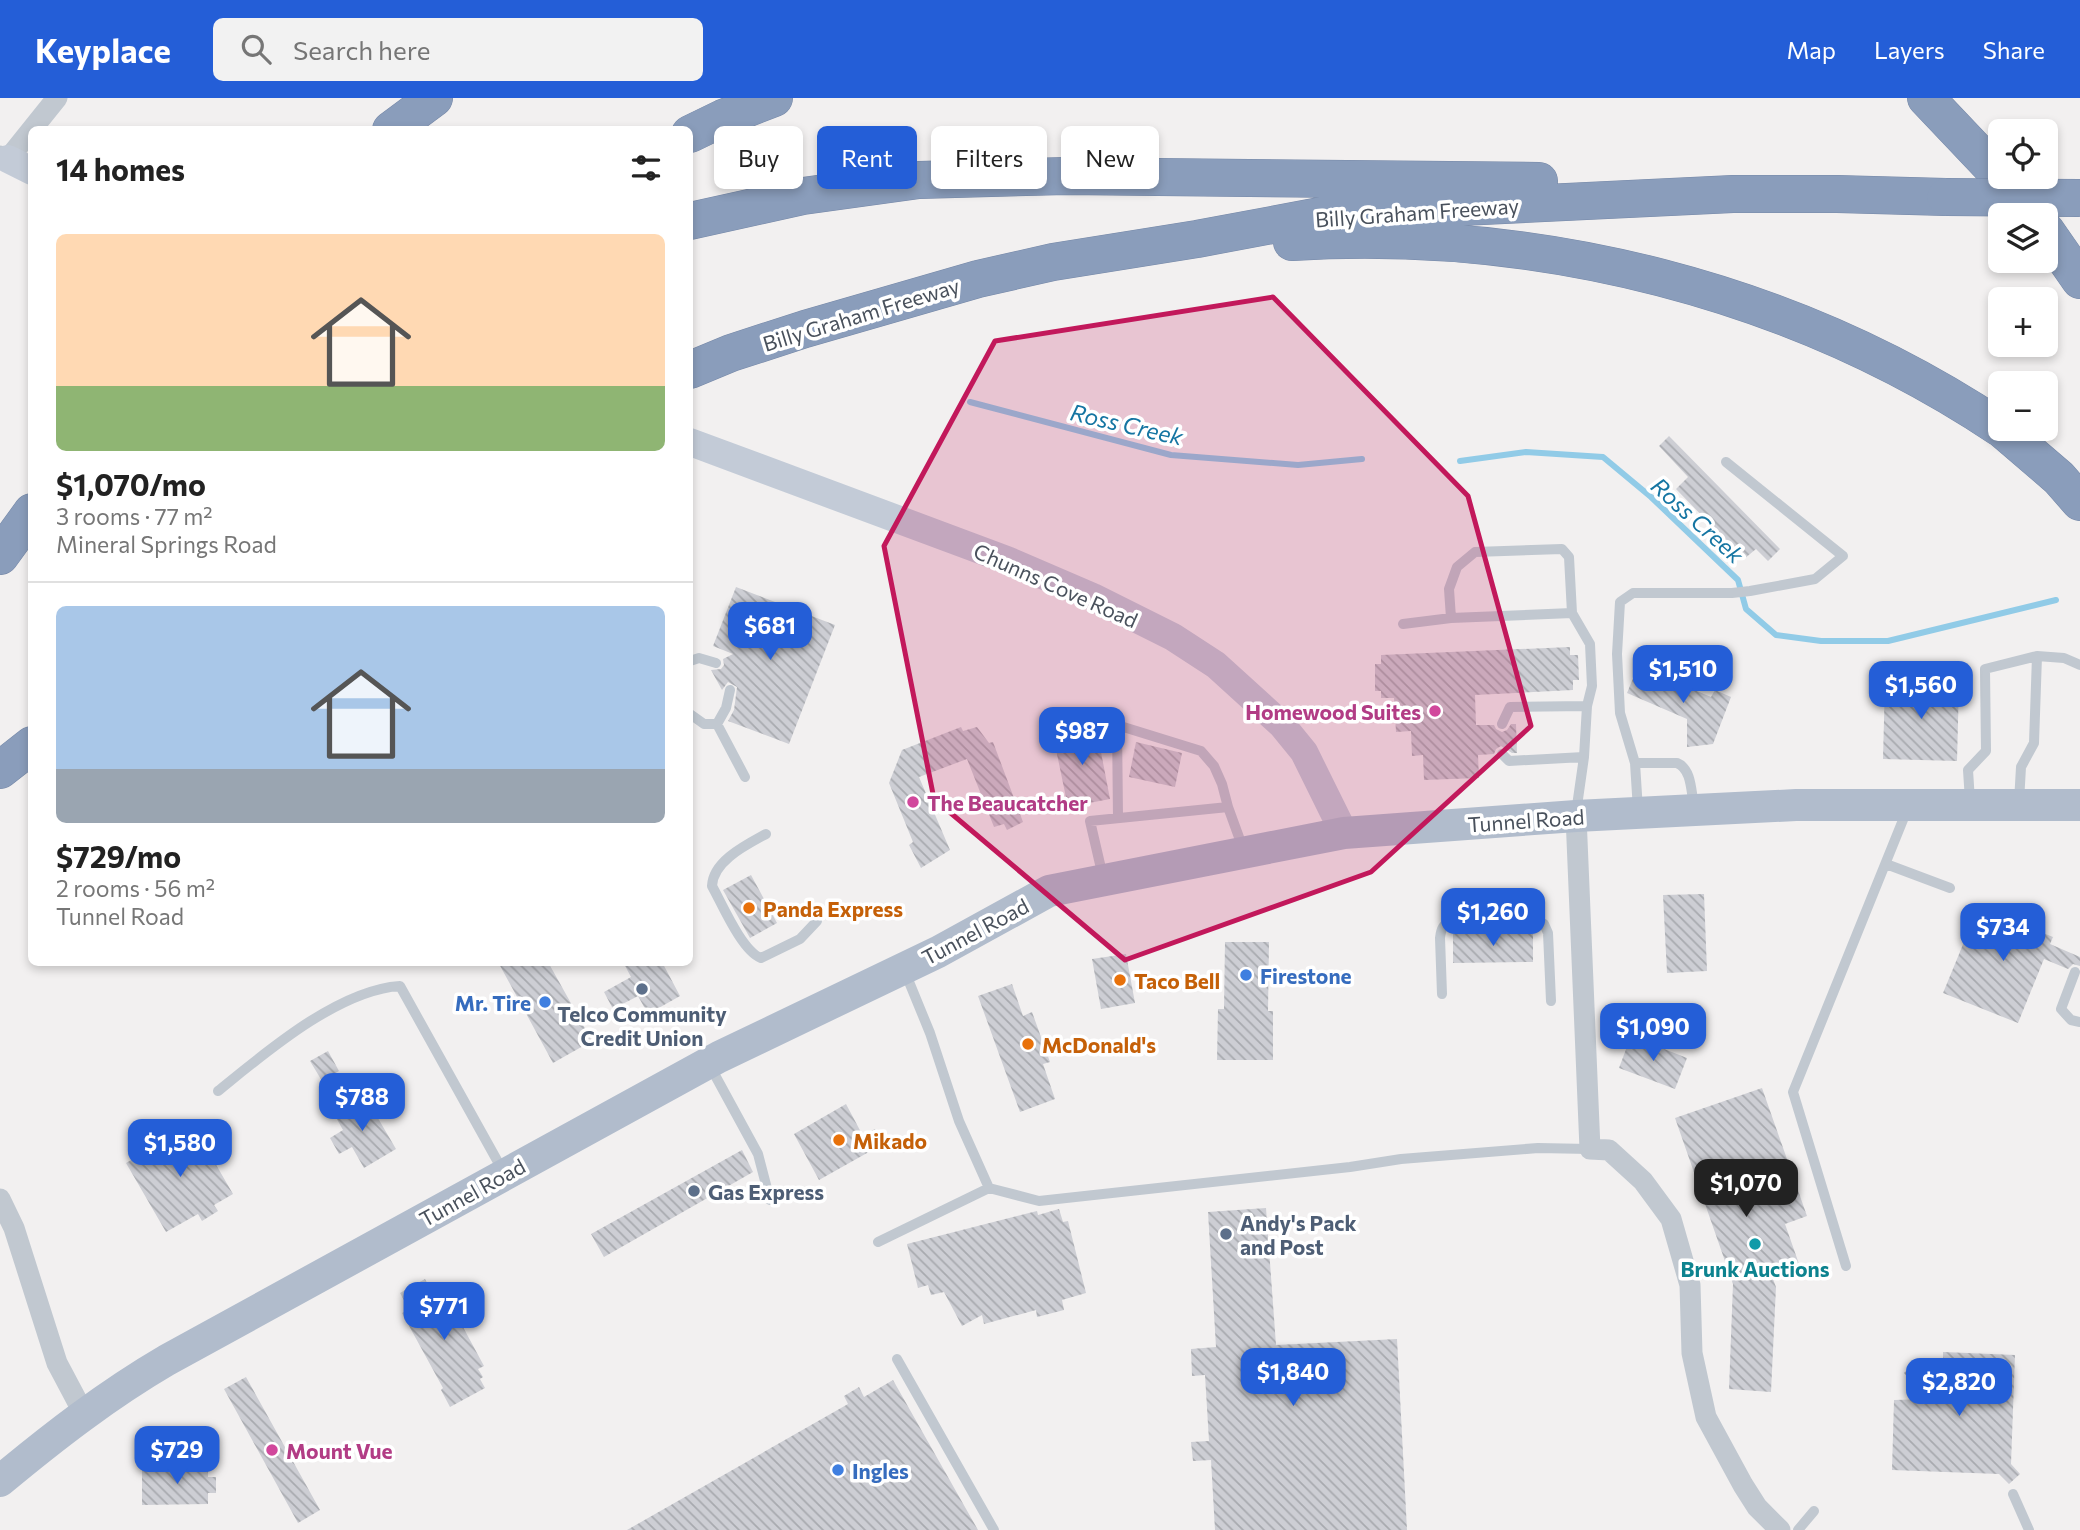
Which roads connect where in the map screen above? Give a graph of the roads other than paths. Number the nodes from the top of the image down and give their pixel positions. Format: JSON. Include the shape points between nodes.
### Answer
{"nodes":[{"id":1,"x":57,"y":98,"type":"edge"},
{"id":2,"x":435,"y":98,"type":"edge"},
{"id":3,"x":774,"y":98,"type":"edge"},
{"id":4,"x":1926,"y":98,"type":"edge"},
{"id":5,"x":38,"y":126,"type":"edge"},
{"id":6,"x":396,"y":126,"type":"edge"},
{"id":7,"x":693,"y":133,"type":"edge"},
{"id":8,"x":28,"y":140,"type":"edge"},
{"id":9,"x":13,"y":162,"type":"edge"},
{"id":10,"x":1988,"y":164,"type":"edge"},
{"id":11,"x":2010,"y":189,"type":"edge"},
{"id":12,"x":1733,"y":194,"type":"junction"},
{"id":13,"x":2080,"y":198,"type":"edge"},
{"id":14,"x":2023,"y":203,"type":"edge"},
{"id":15,"x":693,"y":220,"type":"edge"},
{"id":16,"x":1197,"y":239,"type":"junction"},
{"id":17,"x":2058,"y":248,"type":"edge"},
{"id":18,"x":2080,"y":280,"type":"edge"},
{"id":19,"x":693,"y":369,"type":"edge"},
{"id":20,"x":1988,"y":419,"type":"edge"},
{"id":21,"x":2016,"y":441,"type":"edge"},
{"id":22,"x":693,"y":443,"type":"edge"},
{"id":23,"x":1726,"y":462,"type":"dead end"},
{"id":24,"x":2080,"y":502,"type":"edge"},
{"id":25,"x":28,"y":517,"type":"edge"},
{"id":26,"x":0,"y":555,"type":"edge"},
{"id":27,"x":1572,"y":612,"type":"junction"},
{"id":28,"x":1451,"y":618,"type":"junction"},
{"id":29,"x":1403,"y":624,"type":"dead end"},
{"id":30,"x":2037,"y":656,"type":"junction"},
{"id":31,"x":693,"y":660,"type":"edge"},
{"id":32,"x":716,"y":663,"type":"dead end"},
{"id":33,"x":2080,"y":665,"type":"edge"},
{"id":34,"x":730,"y":690,"type":"dead end"},
{"id":35,"x":1587,"y":706,"type":"junction"},
{"id":36,"x":693,"y":715,"type":"edge"},
{"id":37,"x":1055,"y":716,"type":"dead end"},
{"id":38,"x":717,"y":724,"type":"junction"},
{"id":39,"x":1502,"y":724,"type":"dead end"},
{"id":40,"x":1117,"y":725,"type":"junction"},
{"id":41,"x":28,"y":748,"type":"edge"},
{"id":42,"x":1502,"y":754,"type":"dead end"},
{"id":43,"x":1584,"y":757,"type":"junction"},
{"id":44,"x":1635,"y":763,"type":"junction"},
{"id":45,"x":0,"y":770,"type":"edge"},
{"id":46,"x":745,"y":777,"type":"dead end"},
{"id":47,"x":1910,"y":804,"type":"junction"},
{"id":48,"x":1970,"y":804,"type":"junction"},
{"id":49,"x":2019,"y":804,"type":"junction"},
{"id":50,"x":2080,"y":805,"type":"edge"},
{"id":51,"x":1228,"y":807,"type":"junction"},
{"id":52,"x":1695,"y":810,"type":"junction"},
{"id":53,"x":1638,"y":813,"type":"junction"},
{"id":54,"x":1576,"y":816,"type":"junction"},
{"id":55,"x":1118,"y":817,"type":"junction"},
{"id":56,"x":1344,"y":833,"type":"junction"},
{"id":57,"x":766,"y":834,"type":"dead end"},
{"id":58,"x":1245,"y":853,"type":"junction"},
{"id":59,"x":1885,"y":864,"type":"junction"},
{"id":60,"x":1104,"y":880,"type":"junction"},
{"id":61,"x":1950,"y":888,"type":"dead end"},
{"id":62,"x":817,"y":921,"type":"dead end"},
{"id":63,"x":904,"y":968,"type":"junction"},
{"id":64,"x":2075,"y":972,"type":"dead end"},
{"id":65,"x":1442,"y":994,"type":"dead end"},
{"id":66,"x":1551,"y":1001,"type":"dead end"},
{"id":67,"x":2080,"y":1022,"type":"edge"},
{"id":68,"x":708,"y":1063,"type":"junction"},
{"id":69,"x":218,"y":1091,"type":"dead end"},
{"id":70,"x":1590,"y":1149,"type":"junction"},
{"id":71,"x":505,"y":1174,"type":"junction"},
{"id":72,"x":989,"y":1188,"type":"junction"},
{"id":73,"x":0,"y":1199,"type":"edge"},
{"id":74,"x":770,"y":1200,"type":"dead end"},
{"id":75,"x":878,"y":1242,"type":"dead end"},
{"id":76,"x":1846,"y":1266,"type":"dead end"},
{"id":77,"x":897,"y":1359,"type":"dead end"},
{"id":78,"x":84,"y":1414,"type":"junction"},
{"id":79,"x":0,"y":1481,"type":"edge"},
{"id":80,"x":2013,"y":1494,"type":"dead end"},
{"id":81,"x":1814,"y":1511,"type":"dead end"},
{"id":82,"x":994,"y":1530,"type":"edge"},
{"id":83,"x":1780,"y":1530,"type":"edge"},
{"id":84,"x":1798,"y":1530,"type":"edge"},
{"id":85,"x":2029,"y":1530,"type":"edge"}],
"edges":[{"from":1,"to":5,"type":"street"},
{"from":2,"to":6,"type":"highway"},
{"from":3,"to":7,"type":"highway"},
{"from":4,"to":10,"type":"highway"},
{"from":8,"to":9,"type":"street"},
{"from":11,"to":14,"type":"highway"},
{"from":12,"to":13,"type":"highway","name":"Billy Graham Freeway","bridge":true},
{"from":12,"to":15,"type":"highway","via":[[1685,182],[1066,176],[919,180],[803,196]]},
{"from":12,"to":16,"type":"highway","name":"Billy Graham Freeway","via":[[1336,214]]},
{"from":16,"to":19,"type":"highway","name":"Billy Graham Freeway","via":[[978,279],[830,321]]},
{"from":16,"to":20,"type":"highway","via":[[1236,245],[1336,239],[1447,242],[1656,275],[1819,330]]},
{"from":17,"to":18,"type":"highway"},
{"from":21,"to":24,"type":"highway"},
{"from":22,"to":56,"type":"main road","name":"Chunns Cove Road","via":[[1007,560],[1173,637],[1216,664],[1282,725],[1304,752]]},
{"from":23,"to":44,"type":"lane","via":[[1843,556],[1815,579],[1732,593],[1633,593],[1620,602],[1620,713]]},
{"from":25,"to":26,"type":"highway"},
{"from":27,"to":28,"type":"lane"},
{"from":27,"to":28,"type":"lane","via":[[1569,556],[1562,549],[1475,552],[1457,567],[1449,589]]},
{"from":27,"to":35,"type":"lane","via":[[1590,644],[1592,686]]},
{"from":28,"to":29,"type":"lane"},
{"from":30,"to":33,"type":"lane","via":[[2064,657]]},
{"from":30,"to":48,"type":"lane","via":[[1985,669],[1986,751],[1968,770]]},
{"from":30,"to":49,"type":"lane","via":[[2034,743],[2021,767]]},
{"from":31,"to":32,"type":"lane"},
{"from":34,"to":38,"type":"lane"},
{"from":35,"to":39,"type":"lane","via":[[1510,707]]},
{"from":35,"to":43,"type":"lane"},
{"from":36,"to":38,"type":"lane","via":[[704,724]]},
{"from":37,"to":40,"type":"lane","via":[[1101,714]]},
{"from":38,"to":46,"type":"lane"},
{"from":40,"to":51,"type":"lane","via":[[1201,751],[1214,766]]},
{"from":40,"to":55,"type":"lane"},
{"from":41,"to":45,"type":"highway"},
{"from":42,"to":43,"type":"lane","via":[[1509,761]]},
{"from":43,"to":54,"type":"lane"},
{"from":44,"to":52,"type":"lane","via":[[1684,766]]},
{"from":44,"to":53,"type":"lane"},
{"from":47,"to":48,"type":"main road","name":"Tunnel Road"},
{"from":47,"to":52,"type":"main road","name":"Tunnel Road"},
{"from":47,"to":59,"type":"lane"},
{"from":48,"to":49,"type":"main road","name":"Tunnel Road"},
{"from":49,"to":50,"type":"main road","name":"Tunnel Road"},
{"from":51,"to":55,"type":"lane"},
{"from":51,"to":58,"type":"lane"},
{"from":52,"to":53,"type":"main road","name":"Tunnel Road"},
{"from":53,"to":54,"type":"main road","name":"Tunnel Road"},
{"from":54,"to":56,"type":"main road","name":"Tunnel Road"},
{"from":54,"to":70,"type":"street"},
{"from":55,"to":60,"type":"lane","via":[[1090,821]]},
{"from":56,"to":58,"type":"main road","name":"Tunnel Road"},
{"from":57,"to":62,"type":"lane","via":[[719,866],[712,876],[712,886],[744,943],[761,958],[800,939]]},
{"from":58,"to":60,"type":"main road","name":"Tunnel Road"},
{"from":59,"to":61,"type":"lane"},
{"from":59,"to":76,"type":"lane","via":[[1793,1092]]},
{"from":60,"to":63,"type":"main road","name":"Tunnel Road","via":[[1049,891]]},
{"from":63,"to":68,"type":"main road","name":"Tunnel Road"},
{"from":63,"to":72,"type":"lane","via":[[959,1121]]},
{"from":64,"to":67,"type":"lane","via":[[2061,1009]]},
{"from":65,"to":66,"type":"lane","via":[[1440,938],[1446,923],[1536,920],[1548,933]]},
{"from":68,"to":71,"type":"main road","name":"Tunnel Road"},
{"from":68,"to":74,"type":"lane","via":[[758,1154]]},
{"from":69,"to":71,"type":"lane","via":[[284,1037],[362,993],[400,986]]},
{"from":70,"to":72,"type":"lane","via":[[1538,1148],[1401,1159],[1039,1201]]},
{"from":70,"to":83,"type":"street","via":[[1609,1150],[1643,1181],[1671,1219],[1690,1286],[1692,1353],[1706,1417],[1757,1507]]},
{"from":71,"to":78,"type":"main road","name":"Tunnel Road","via":[[123,1385]]},
{"from":72,"to":75,"type":"lane"},
{"from":73,"to":78,"type":"street","via":[[14,1228],[57,1363]]},
{"from":77,"to":82,"type":"lane"},
{"from":78,"to":79,"type":"main road","name":"Tunnel Road"},
{"from":80,"to":85,"type":"lane"},
{"from":81,"to":84,"type":"lane"}]}
